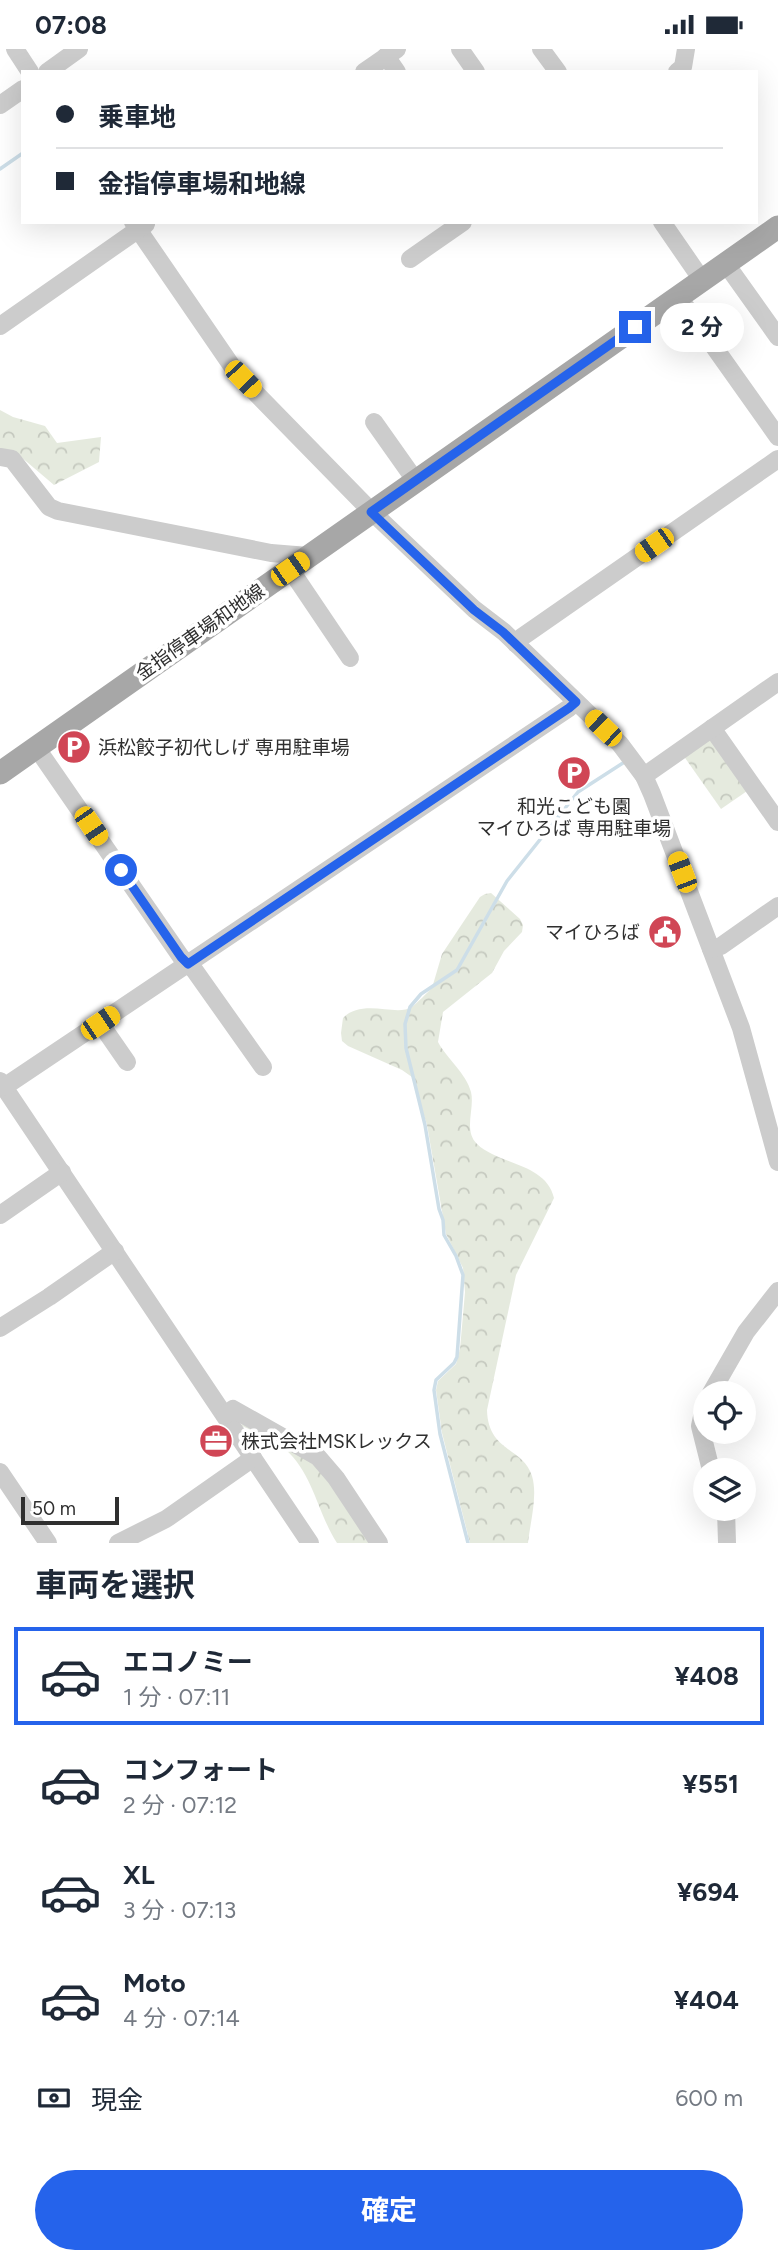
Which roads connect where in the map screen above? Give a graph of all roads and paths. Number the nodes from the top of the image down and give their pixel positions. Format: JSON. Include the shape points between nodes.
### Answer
{"nodes":[{"id":1,"x":15,"y":49,"type":"edge"},
{"id":2,"x":79,"y":49,"type":"edge"},
{"id":3,"x":460,"y":49,"type":"edge"},
{"id":4,"x":541,"y":49,"type":"edge"},
{"id":5,"x":687,"y":49,"type":"edge"},
{"id":6,"x":392,"y":53,"type":"edge"},
{"id":7,"x":29,"y":70,"type":"edge"},
{"id":8,"x":50,"y":70,"type":"edge"},
{"id":9,"x":367,"y":70,"type":"edge"},
{"id":10,"x":396,"y":70,"type":"edge"},
{"id":11,"x":475,"y":70,"type":"edge"},
{"id":12,"x":557,"y":70,"type":"edge"},
{"id":13,"x":679,"y":70,"type":"edge"},
{"id":14,"x":21,"y":90,"type":"edge"},
{"id":15,"x":0,"y":105,"type":"edge"},
{"id":16,"x":460,"y":224,"type":"edge"},
{"id":17,"x":663,"y":224,"type":"edge"},
{"id":18,"x":140,"y":225,"type":"edge"},
{"id":19,"x":778,"y":227,"type":"edge"},
{"id":20,"x":410,"y":259,"type":"dead end"},
{"id":21,"x":726,"y":264,"type":"junction"},
{"id":22,"x":702,"y":280,"type":"junction"},
{"id":23,"x":678,"y":296,"type":"junction"},
{"id":24,"x":0,"y":326,"type":"edge"},
{"id":25,"x":778,"y":337,"type":"edge"},
{"id":26,"x":374,"y":422,"type":"dead end"},
{"id":27,"x":778,"y":437,"type":"edge"},
{"id":28,"x":0,"y":457,"type":"edge"},
{"id":29,"x":778,"y":459,"type":"edge"},
{"id":30,"x":415,"y":480,"type":"junction"},
{"id":31,"x":371,"y":512,"type":"junction"},
{"id":32,"x":299,"y":562,"type":"junction"},
{"id":33,"x":516,"y":644,"type":"junction"},
{"id":34,"x":349,"y":657,"type":"dead end"},
{"id":35,"x":778,"y":682,"type":"edge"},
{"id":36,"x":576,"y":702,"type":"junction"},
{"id":37,"x":712,"y":728,"type":"junction"},
{"id":38,"x":36,"y":747,"type":"junction"},
{"id":39,"x":0,"y":773,"type":"edge"},
{"id":40,"x":644,"y":776,"type":"junction"},
{"id":41,"x":778,"y":822,"type":"edge"},
{"id":42,"x":778,"y":906,"type":"edge"},
{"id":43,"x":711,"y":949,"type":"junction"},
{"id":44,"x":188,"y":964,"type":"junction"},
{"id":45,"x":100,"y":1023,"type":"junction"},
{"id":46,"x":127,"y":1062,"type":"dead end"},
{"id":47,"x":263,"y":1067,"type":"dead end"},
{"id":48,"x":2,"y":1084,"type":"edge"},
{"id":49,"x":774,"y":1130,"type":"edge"},
{"id":50,"x":778,"y":1162,"type":"edge"},
{"id":51,"x":61,"y":1172,"type":"junction"},
{"id":52,"x":0,"y":1215,"type":"edge"},
{"id":53,"x":115,"y":1251,"type":"junction"},
{"id":54,"x":778,"y":1290,"type":"edge"},
{"id":55,"x":0,"y":1328,"type":"edge"},
{"id":56,"x":718,"y":1381,"type":"edge"},
{"id":57,"x":225,"y":1415,"type":"junction"},
{"id":58,"x":253,"y":1458,"type":"junction"},
{"id":59,"x":0,"y":1472,"type":"edge"},
{"id":60,"x":726,"y":1521,"type":"edge"},
{"id":61,"x":48,"y":1543,"type":"edge"},
{"id":62,"x":118,"y":1543,"type":"edge"},
{"id":63,"x":310,"y":1543,"type":"edge"},
{"id":64,"x":379,"y":1543,"type":"edge"},
{"id":65,"x":727,"y":1543,"type":"edge"}],
"edges":[{"from":1,"to":7,"type":"street"},
{"from":2,"to":8,"type":"street"},
{"from":3,"to":11,"type":"street"},
{"from":4,"to":12,"type":"street"},
{"from":5,"to":13,"type":"street"},
{"from":6,"to":9,"type":"street"},
{"from":6,"to":10,"type":"street"},
{"from":14,"to":15,"type":"street"},
{"from":16,"to":20,"type":"street"},
{"from":17,"to":22,"type":"street"},
{"from":18,"to":24,"type":"street"},
{"from":18,"to":31,"type":"street","via":[[238,375]]},
{"from":19,"to":21,"type":"main road","name":"金指停車場和地線"},
{"from":21,"to":22,"type":"main road","name":"金指停車場和地線"},
{"from":21,"to":25,"type":"street"},
{"from":22,"to":23,"type":"main road","name":"金指停車場和地線"},
{"from":23,"to":27,"type":"street"},
{"from":23,"to":30,"type":"main road","name":"金指停車場和地線"},
{"from":26,"to":30,"type":"street"},
{"from":28,"to":32,"type":"street","via":[[12,460],[49,507],[58,511]]},
{"from":29,"to":33,"type":"street"},
{"from":30,"to":31,"type":"main road","name":"金指停車場和地線"},
{"from":31,"to":32,"type":"main road","name":"金指停車場和地線"},
{"from":31,"to":33,"type":"street"},
{"from":32,"to":34,"type":"street"},
{"from":32,"to":38,"type":"main road","name":"金指停車場和地線"},
{"from":33,"to":36,"type":"street"},
{"from":35,"to":37,"type":"street"},
{"from":36,"to":40,"type":"street","via":[[620,744]]},
{"from":36,"to":44,"type":"street"},
{"from":37,"to":40,"type":"street"},
{"from":37,"to":41,"type":"street"},
{"from":38,"to":39,"type":"main road","name":"金指停車場和地線"},
{"from":38,"to":44,"type":"street"},
{"from":40,"to":43,"type":"street"},
{"from":42,"to":43,"type":"street"},
{"from":43,"to":49,"type":"street"},
{"from":44,"to":45,"type":"street"},
{"from":44,"to":47,"type":"street"},
{"from":45,"to":46,"type":"street"},
{"from":45,"to":48,"type":"street"},
{"from":48,"to":51,"type":"street"},
{"from":49,"to":50,"type":"street"},
{"from":51,"to":52,"type":"street"},
{"from":51,"to":53,"type":"street"},
{"from":53,"to":55,"type":"street"},
{"from":53,"to":57,"type":"street"},
{"from":54,"to":56,"type":"street","via":[[746,1332]]},
{"from":57,"to":58,"type":"street"},
{"from":57,"to":64,"type":"street","via":[[233,1409],[318,1457]]},
{"from":58,"to":62,"type":"street","via":[[166,1520]]},
{"from":58,"to":63,"type":"street"},
{"from":59,"to":61,"type":"street"},
{"from":60,"to":65,"type":"street"}]}
